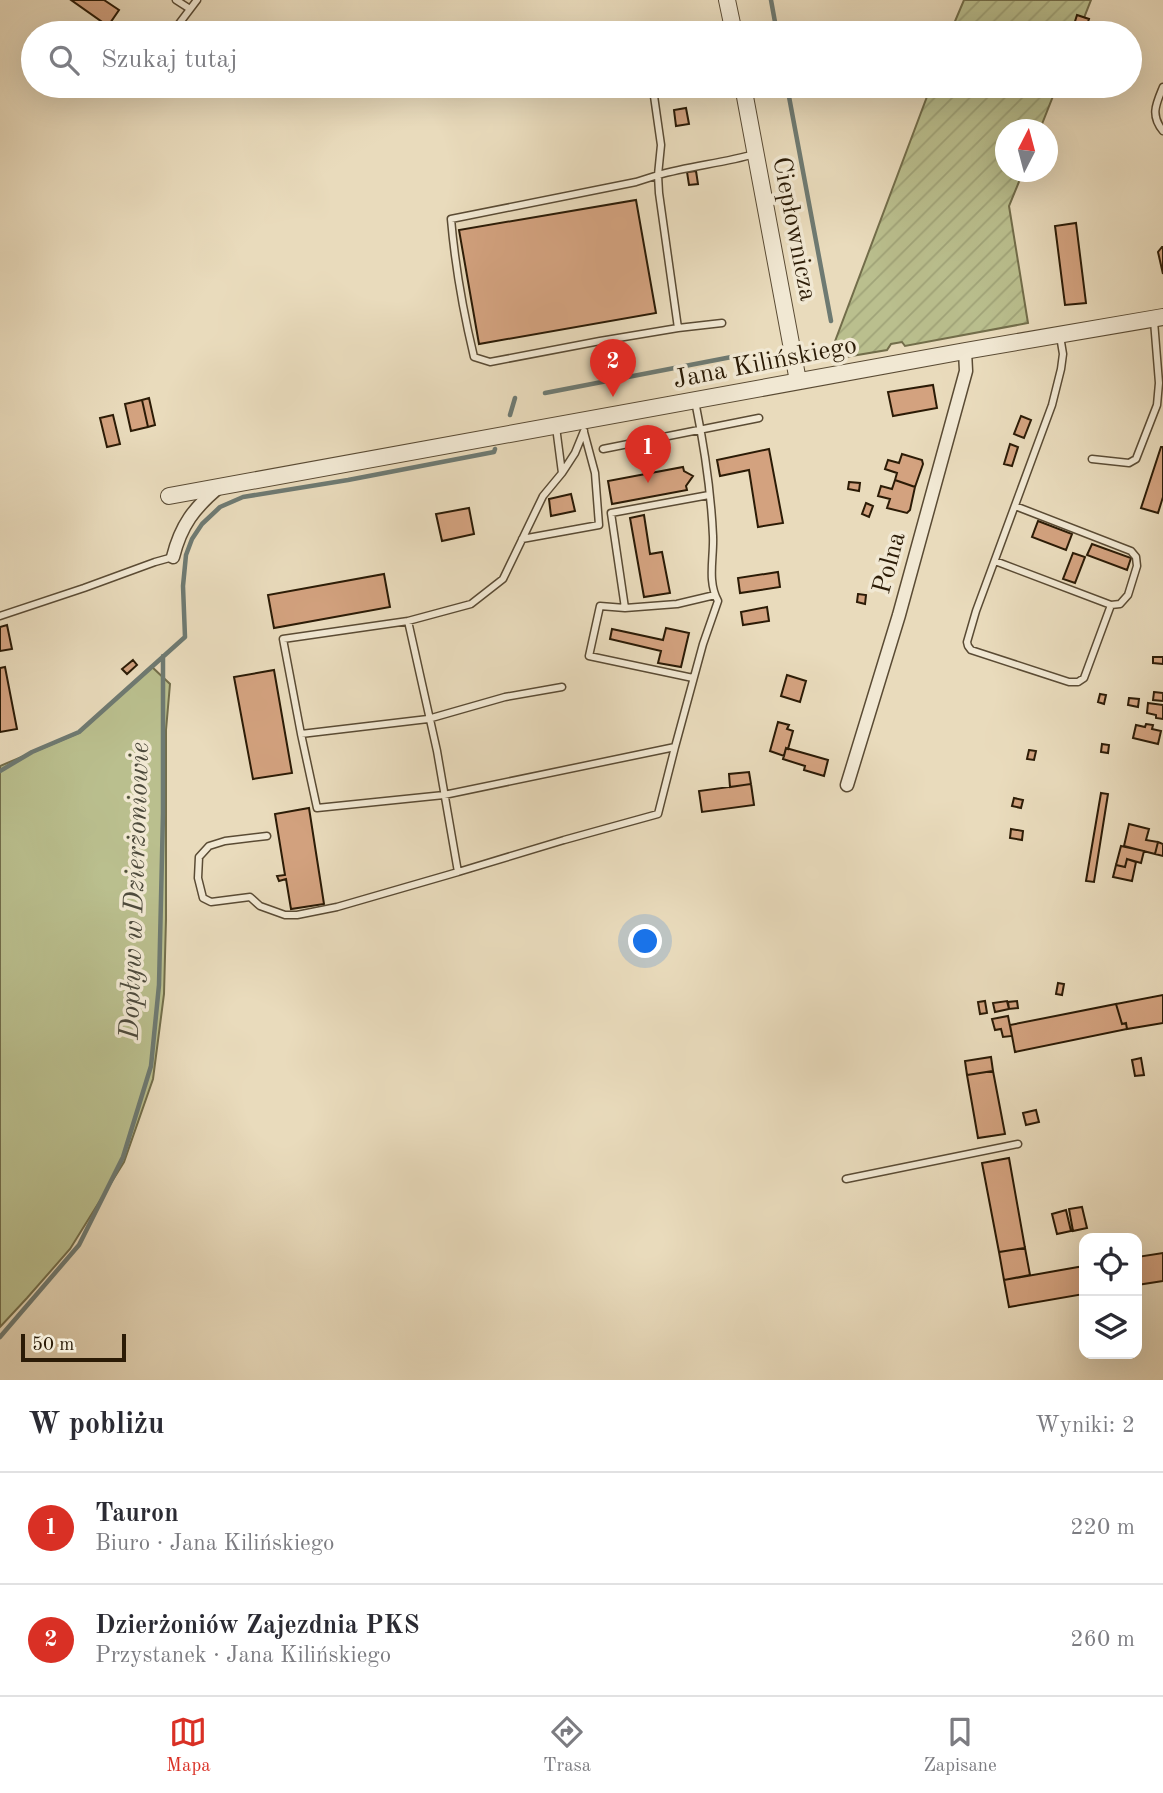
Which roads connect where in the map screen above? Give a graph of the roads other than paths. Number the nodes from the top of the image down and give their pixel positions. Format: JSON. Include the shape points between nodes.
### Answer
{"nodes":[{"id":1,"x":176,"y":0,"type":"edge"},
{"id":2,"x":197,"y":0,"type":"edge"},
{"id":3,"x":727,"y":0,"type":"edge"},
{"id":4,"x":190,"y":9,"type":"junction"},
{"id":5,"x":181,"y":21,"type":"edge"},
{"id":6,"x":731,"y":21,"type":"edge"},
{"id":7,"x":1163,"y":87,"type":"edge"},
{"id":8,"x":654,"y":98,"type":"edge"},
{"id":9,"x":745,"y":98,"type":"edge"},
{"id":10,"x":1163,"y":131,"type":"edge"},
{"id":11,"x":755,"y":154,"type":"junction"},
{"id":12,"x":658,"y":175,"type":"junction"},
{"id":13,"x":1158,"y":318,"type":"edge"},
{"id":14,"x":722,"y":323,"type":"dead end"},
{"id":15,"x":678,"y":328,"type":"junction"},
{"id":16,"x":1060,"y":334,"type":"junction"},
{"id":17,"x":965,"y":351,"type":"junction"},
{"id":18,"x":798,"y":381,"type":"junction"},
{"id":19,"x":695,"y":401,"type":"junction"},
{"id":20,"x":759,"y":418,"type":"dead end"},
{"id":21,"x":556,"y":425,"type":"junction"},
{"id":22,"x":584,"y":427,"type":"junction"},
{"id":23,"x":701,"y":430,"type":"junction"},
{"id":24,"x":603,"y":449,"type":"dead end"},
{"id":25,"x":1092,"y":459,"type":"dead end"},
{"id":26,"x":562,"y":473,"type":"junction"},
{"id":27,"x":219,"y":486,"type":"junction"},
{"id":28,"x":709,"y":495,"type":"junction"},
{"id":29,"x":169,"y":496,"type":"dead end"},
{"id":30,"x":1015,"y":506,"type":"junction"},
{"id":31,"x":522,"y":540,"type":"junction"},
{"id":32,"x":173,"y":557,"type":"joint"},
{"id":33,"x":995,"y":561,"type":"junction"},
{"id":34,"x":715,"y":595,"type":"junction"},
{"id":35,"x":1111,"y":605,"type":"junction"},
{"id":36,"x":625,"y":608,"type":"junction"},
{"id":37,"x":0,"y":616,"type":"edge"},
{"id":38,"x":408,"y":621,"type":"junction"},
{"id":39,"x":693,"y":678,"type":"junction"},
{"id":40,"x":562,"y":687,"type":"dead end"},
{"id":41,"x":428,"y":719,"type":"junction"},
{"id":42,"x":301,"y":734,"type":"junction"},
{"id":43,"x":675,"y":747,"type":"junction"},
{"id":44,"x":847,"y":785,"type":"dead end"},
{"id":45,"x":444,"y":795,"type":"junction"},
{"id":46,"x":267,"y":836,"type":"dead end"},
{"id":47,"x":458,"y":872,"type":"junction"},
{"id":48,"x":1017,"y":1144,"type":"dead end"},
{"id":49,"x":846,"y":1179,"type":"dead end"}],
"edges":[{"from":1,"to":4,"type":"lane"},
{"from":2,"to":4,"type":"lane"},
{"from":3,"to":6,"type":"street"},
{"from":4,"to":5,"type":"lane"},
{"from":7,"to":10,"type":"lane","via":[[1155,116]]},
{"from":8,"to":12,"type":"lane","via":[[661,145]]},
{"from":9,"to":11,"type":"street","name":"Ciepłownicza"},
{"from":11,"to":12,"type":"lane"},
{"from":11,"to":18,"type":"street","name":"Ciepłownicza"},
{"from":12,"to":15,"type":"lane"},
{"from":12,"to":15,"type":"lane","via":[[451,219],[453,242],[474,357],[491,362]]},
{"from":13,"to":16,"type":"street","name":"Jana Kilińskiego"},
{"from":13,"to":25,"type":"lane","via":[[1157,405],[1136,459],[1129,463]]},
{"from":14,"to":15,"type":"lane"},
{"from":16,"to":17,"type":"street","name":"Jana Kilińskiego"},
{"from":16,"to":30,"type":"lane","via":[[1063,354],[1052,405]]},
{"from":17,"to":18,"type":"street","name":"Jana Kilińskiego"},
{"from":17,"to":44,"type":"street","name":"Polna","via":[[965,371],[941,461]]},
{"from":18,"to":19,"type":"street","name":"Jana Kilińskiego"},
{"from":19,"to":22,"type":"street","name":"Jana Kilińskiego"},
{"from":19,"to":23,"type":"lane"},
{"from":20,"to":23,"type":"lane"},
{"from":21,"to":22,"type":"street","name":"Jana Kilińskiego"},
{"from":21,"to":26,"type":"lane"},
{"from":21,"to":27,"type":"street","name":"Jana Kilińskiego"},
{"from":22,"to":26,"type":"lane"},
{"from":22,"to":31,"type":"lane","via":[[595,473],[599,525]]},
{"from":23,"to":24,"type":"lane"},
{"from":23,"to":28,"type":"lane"},
{"from":26,"to":31,"type":"lane","via":[[543,496]]},
{"from":27,"to":29,"type":"street","name":"Jana Kilińskiego"},
{"from":27,"to":32,"type":"street","via":[[192,512]]},
{"from":28,"to":34,"type":"lane"},
{"from":28,"to":36,"type":"lane","via":[[611,513]]},
{"from":30,"to":33,"type":"lane"},
{"from":30,"to":35,"type":"lane","via":[[1131,551],[1137,566],[1128,595],[1120,604]]},
{"from":31,"to":38,"type":"lane","via":[[503,579],[471,604]]},
{"from":32,"to":37,"type":"lane"},
{"from":33,"to":35,"type":"lane"},
{"from":33,"to":35,"type":"lane","via":[[967,642],[971,650],[1078,682],[1084,678]]},
{"from":34,"to":36,"type":"lane"},
{"from":34,"to":39,"type":"lane","via":[[718,601]]},
{"from":36,"to":39,"type":"lane","via":[[600,606],[589,656]]},
{"from":38,"to":41,"type":"lane"},
{"from":38,"to":42,"type":"lane","via":[[283,639]]},
{"from":39,"to":43,"type":"lane"},
{"from":40,"to":41,"type":"lane","via":[[505,697]]},
{"from":41,"to":42,"type":"lane"},
{"from":41,"to":45,"type":"lane"},
{"from":42,"to":45,"type":"lane","via":[[317,808]]},
{"from":43,"to":45,"type":"lane"},
{"from":43,"to":47,"type":"lane","via":[[658,814]]},
{"from":45,"to":47,"type":"lane"},
{"from":46,"to":47,"type":"lane","via":[[209,846],[199,857],[203,898],[211,902],[250,897],[260,906],[297,915]]},
{"from":48,"to":49,"type":"lane"}]}
